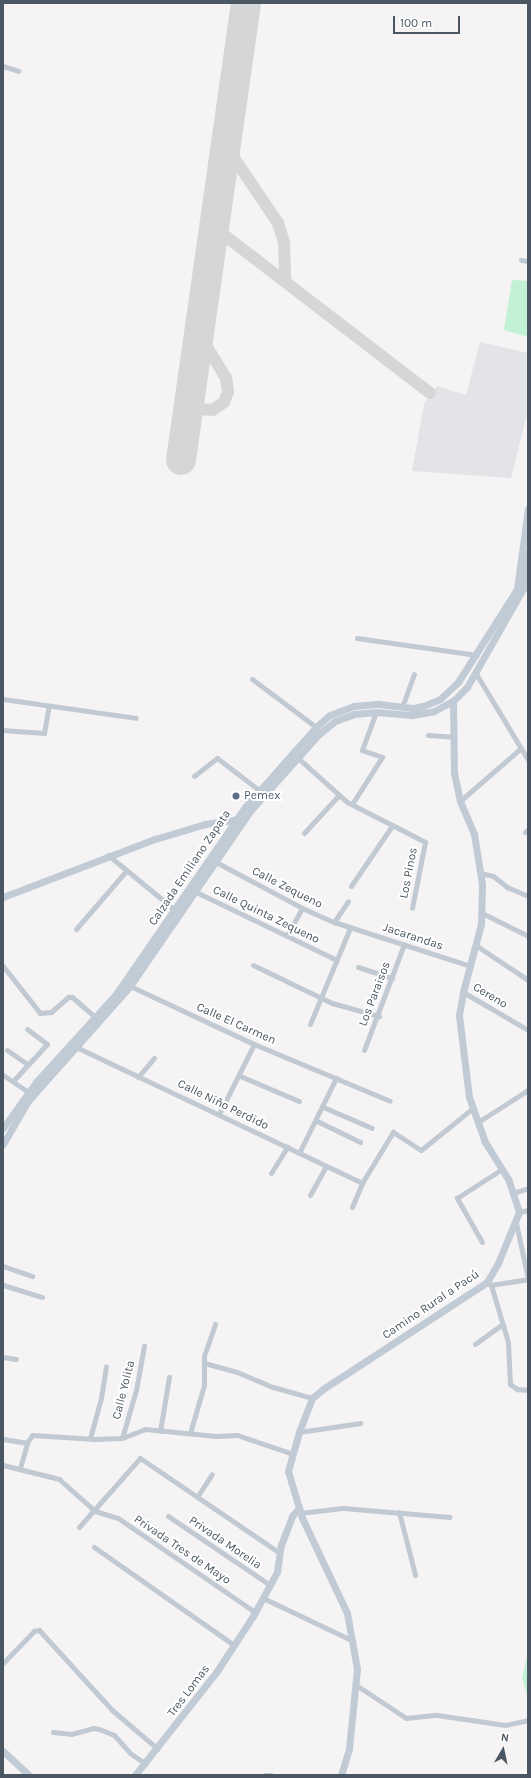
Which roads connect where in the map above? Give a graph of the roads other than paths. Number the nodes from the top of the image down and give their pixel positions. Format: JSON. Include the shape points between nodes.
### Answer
{"nodes":[{"id":1,"x":3,"y":66,"type":"edge"},
{"id":2,"x":18,"y":70,"type":"dead end"},
{"id":3,"x":521,"y":260,"type":"dead end"},
{"id":4,"x":528,"y":261,"type":"edge"},
{"id":5,"x":528,"y":509,"type":"edge"},
{"id":6,"x":528,"y":552,"type":"edge"},
{"id":7,"x":527,"y":579,"type":"edge"},
{"id":8,"x":357,"y":638,"type":"dead end"},
{"id":9,"x":477,"y":655,"type":"junction"},
{"id":10,"x":475,"y":672,"type":"junction"},
{"id":11,"x":414,"y":674,"type":"dead end"},
{"id":12,"x":252,"y":679,"type":"dead end"},
{"id":13,"x":3,"y":699,"type":"edge"},
{"id":14,"x":440,"y":699,"type":"junction"},
{"id":15,"x":453,"y":701,"type":"junction"},
{"id":16,"x":49,"y":706,"type":"junction"},
{"id":17,"x":402,"y":707,"type":"junction"},
{"id":18,"x":444,"y":707,"type":"junction"},
{"id":19,"x":376,"y":712,"type":"junction"},
{"id":20,"x":136,"y":718,"type":"dead end"},
{"id":21,"x":316,"y":727,"type":"junction"},
{"id":22,"x":3,"y":730,"type":"edge"},
{"id":23,"x":428,"y":735,"type":"dead end"},
{"id":24,"x":454,"y":737,"type":"junction"},
{"id":25,"x":521,"y":748,"type":"junction"},
{"id":26,"x":298,"y":758,"type":"junction"},
{"id":27,"x":528,"y":760,"type":"edge"},
{"id":28,"x":194,"y":776,"type":"dead end"},
{"id":29,"x":259,"y":790,"type":"junction"},
{"id":30,"x":339,"y":796,"type":"junction"},
{"id":31,"x":460,"y":801,"type":"junction"},
{"id":32,"x":352,"y":804,"type":"junction"},
{"id":33,"x":235,"y":820,"type":"junction"},
{"id":34,"x":392,"y":826,"type":"junction"},
{"id":35,"x":304,"y":833,"type":"dead end"},
{"id":36,"x":108,"y":855,"type":"junction"},
{"id":37,"x":216,"y":862,"type":"junction"},
{"id":38,"x":126,"y":871,"type":"junction"},
{"id":39,"x":480,"y":873,"type":"junction"},
{"id":40,"x":351,"y":886,"type":"dead end"},
{"id":41,"x":192,"y":890,"type":"junction"},
{"id":42,"x":528,"y":896,"type":"edge"},
{"id":43,"x":3,"y":897,"type":"edge"},
{"id":44,"x":348,"y":900,"type":"dead end"},
{"id":45,"x":302,"y":908,"type":"junction"},
{"id":46,"x":412,"y":908,"type":"dead end"},
{"id":47,"x":175,"y":910,"type":"junction"},
{"id":48,"x":482,"y":913,"type":"junction"},
{"id":49,"x":334,"y":922,"type":"junction"},
{"id":50,"x":350,"y":928,"type":"junction"},
{"id":51,"x":76,"y":929,"type":"dead end"},
{"id":52,"x":287,"y":936,"type":"junction"},
{"id":53,"x":528,"y":936,"type":"edge"},
{"id":54,"x":404,"y":944,"type":"junction"},
{"id":55,"x":476,"y":946,"type":"junction"},
{"id":56,"x":335,"y":960,"type":"junction"},
{"id":57,"x":253,"y":965,"type":"dead end"},
{"id":58,"x":3,"y":966,"type":"edge"},
{"id":59,"x":470,"y":966,"type":"junction"},
{"id":60,"x":358,"y":967,"type":"dead end"},
{"id":61,"x":392,"y":978,"type":"junction"},
{"id":62,"x":528,"y":980,"type":"edge"},
{"id":63,"x":130,"y":986,"type":"junction"},
{"id":64,"x":463,"y":992,"type":"junction"},
{"id":65,"x":322,"y":998,"type":"junction"},
{"id":66,"x":379,"y":1016,"type":"junction"},
{"id":67,"x":95,"y":1017,"type":"junction"},
{"id":68,"x":310,"y":1024,"type":"dead end"},
{"id":69,"x":27,"y":1029,"type":"dead end"},
{"id":70,"x":528,"y":1030,"type":"edge"},
{"id":71,"x":254,"y":1044,"type":"junction"},
{"id":72,"x":76,"y":1047,"type":"junction"},
{"id":73,"x":7,"y":1050,"type":"dead end"},
{"id":74,"x":364,"y":1050,"type":"dead end"},
{"id":75,"x":154,"y":1058,"type":"dead end"},
{"id":76,"x":27,"y":1064,"type":"junction"},
{"id":77,"x":3,"y":1076,"type":"edge"},
{"id":78,"x":138,"y":1076,"type":"junction"},
{"id":79,"x":240,"y":1076,"type":"junction"},
{"id":80,"x":336,"y":1078,"type":"junction"},
{"id":81,"x":13,"y":1081,"type":"junction"},
{"id":82,"x":528,"y":1090,"type":"edge"},
{"id":83,"x":28,"y":1092,"type":"junction"},
{"id":84,"x":299,"y":1101,"type":"dead end"},
{"id":85,"x":390,"y":1101,"type":"dead end"},
{"id":86,"x":323,"y":1107,"type":"junction"},
{"id":87,"x":473,"y":1108,"type":"junction"},
{"id":88,"x":219,"y":1114,"type":"junction"},
{"id":89,"x":317,"y":1121,"type":"junction"},
{"id":90,"x":478,"y":1122,"type":"junction"},
{"id":91,"x":3,"y":1128,"type":"edge"},
{"id":92,"x":372,"y":1128,"type":"dead end"},
{"id":93,"x":360,"y":1142,"type":"dead end"},
{"id":94,"x":3,"y":1144,"type":"edge"},
{"id":95,"x":287,"y":1147,"type":"junction"},
{"id":96,"x":300,"y":1153,"type":"junction"},
{"id":97,"x":326,"y":1166,"type":"junction"},
{"id":98,"x":502,"y":1169,"type":"junction"},
{"id":99,"x":271,"y":1174,"type":"dead end"},
{"id":100,"x":362,"y":1183,"type":"junction"},
{"id":101,"x":528,"y":1188,"type":"edge"},
{"id":102,"x":513,"y":1193,"type":"junction"},
{"id":103,"x":310,"y":1195,"type":"dead end"},
{"id":104,"x":352,"y":1207,"type":"dead end"},
{"id":105,"x":528,"y":1210,"type":"edge"},
{"id":106,"x":519,"y":1212,"type":"junction"},
{"id":107,"x":516,"y":1223,"type":"junction"},
{"id":108,"x":482,"y":1242,"type":"dead end"},
{"id":109,"x":525,"y":1246,"type":"edge"},
{"id":110,"x":3,"y":1266,"type":"edge"},
{"id":111,"x":32,"y":1276,"type":"dead end"},
{"id":112,"x":528,"y":1279,"type":"edge"},
{"id":113,"x":489,"y":1283,"type":"junction"},
{"id":114,"x":3,"y":1285,"type":"edge"},
{"id":115,"x":42,"y":1297,"type":"dead end"},
{"id":116,"x":215,"y":1324,"type":"dead end"},
{"id":117,"x":503,"y":1324,"type":"junction"},
{"id":118,"x":475,"y":1344,"type":"dead end"},
{"id":119,"x":144,"y":1346,"type":"dead end"},
{"id":120,"x":3,"y":1357,"type":"edge"},
{"id":121,"x":16,"y":1359,"type":"dead end"},
{"id":122,"x":204,"y":1363,"type":"junction"},
{"id":123,"x":106,"y":1366,"type":"dead end"},
{"id":124,"x":169,"y":1377,"type":"dead end"},
{"id":125,"x":528,"y":1390,"type":"edge"},
{"id":126,"x":312,"y":1398,"type":"junction"},
{"id":127,"x":360,"y":1423,"type":"dead end"},
{"id":128,"x":160,"y":1431,"type":"junction"},
{"id":129,"x":299,"y":1432,"type":"junction"},
{"id":130,"x":190,"y":1433,"type":"junction"},
{"id":131,"x":90,"y":1438,"type":"junction"},
{"id":132,"x":122,"y":1438,"type":"junction"},
{"id":133,"x":3,"y":1439,"type":"edge"},
{"id":134,"x":27,"y":1443,"type":"junction"},
{"id":135,"x":293,"y":1454,"type":"junction"},
{"id":136,"x":3,"y":1465,"type":"edge"},
{"id":137,"x":20,"y":1468,"type":"junction"},
{"id":138,"x":212,"y":1474,"type":"dead end"},
{"id":139,"x":197,"y":1497,"type":"junction"},
{"id":140,"x":94,"y":1510,"type":"junction"},
{"id":141,"x":300,"y":1511,"type":"junction"},
{"id":142,"x":399,"y":1512,"type":"junction"},
{"id":143,"x":168,"y":1516,"type":"dead end"},
{"id":144,"x":450,"y":1517,"type":"dead end"},
{"id":145,"x":79,"y":1527,"type":"dead end"},
{"id":146,"x":94,"y":1547,"type":"dead end"},
{"id":147,"x":280,"y":1553,"type":"junction"},
{"id":148,"x":414,"y":1575,"type":"dead end"},
{"id":149,"x":270,"y":1586,"type":"junction"},
{"id":150,"x":263,"y":1598,"type":"junction"},
{"id":151,"x":254,"y":1614,"type":"junction"},
{"id":152,"x":353,"y":1641,"type":"junction"},
{"id":153,"x":234,"y":1645,"type":"junction"},
{"id":154,"x":3,"y":1663,"type":"edge"},
{"id":155,"x":356,"y":1685,"type":"junction"},
{"id":156,"x":528,"y":1720,"type":"edge"},
{"id":157,"x":53,"y":1732,"type":"dead end"},
{"id":158,"x":158,"y":1749,"type":"junction"},
{"id":159,"x":3,"y":1751,"type":"edge"},
{"id":160,"x":146,"y":1764,"type":"junction"},
{"id":161,"x":30,"y":1775,"type":"edge"},
{"id":162,"x":135,"y":1775,"type":"edge"},
{"id":163,"x":265,"y":1775,"type":"edge"},
{"id":164,"x":271,"y":1775,"type":"edge"},
{"id":165,"x":341,"y":1775,"type":"edge"}],
"edges":[{"from":1,"to":2,"type":"street"},
{"from":3,"to":4,"type":"street"},
{"from":5,"to":9,"type":"street","name":"Calzada Emiliano Zapata","via":[[517,588]]},
{"from":6,"to":7,"type":"street","name":"Calzada Emiliano Zapata"},
{"from":7,"to":10,"type":"street","name":"Calzada Emiliano Zapata"},
{"from":8,"to":9,"type":"street"},
{"from":9,"to":14,"type":"street","name":"Calzada Emiliano Zapata","via":[[458,682]]},
{"from":10,"to":15,"type":"street","name":"Calzada Emiliano Zapata"},
{"from":10,"to":25,"type":"street"},
{"from":11,"to":17,"type":"street"},
{"from":12,"to":21,"type":"street"},
{"from":13,"to":16,"type":"street"},
{"from":14,"to":17,"type":"street","name":"Calzada Emiliano Zapata","via":[[423,706]]},
{"from":14,"to":18,"type":"street","via":[[440,704]]},
{"from":15,"to":18,"type":"street","name":"Calzada Emiliano Zapata"},
{"from":15,"to":24,"type":"street"},
{"from":16,"to":20,"type":"street"},
{"from":16,"to":22,"type":"street","via":[[44,733]]},
{"from":17,"to":21,"type":"street","name":"Calzada Emiliano Zapata","via":[[379,704],[354,706],[330,715]]},
{"from":18,"to":19,"type":"street","name":"Calzada Emiliano Zapata","via":[[412,715]]},
{"from":19,"to":26,"type":"street","name":"Calzada Emiliano Zapata","via":[[354,714],[335,721],[319,734]]},
{"from":19,"to":32,"type":"street","via":[[362,750],[382,757]]},
{"from":21,"to":29,"type":"street","name":"Calzada Emiliano Zapata"},
{"from":23,"to":24,"type":"street"},
{"from":24,"to":31,"type":"street","via":[[454,773]]},
{"from":25,"to":27,"type":"street"},
{"from":25,"to":31,"type":"street"},
{"from":26,"to":30,"type":"street"},
{"from":26,"to":37,"type":"street","name":"Calzada Emiliano Zapata","via":[[251,810]]},
{"from":28,"to":29,"type":"street","via":[[217,758]]},
{"from":29,"to":33,"type":"street","name":"Calzada Emiliano Zapata"},
{"from":30,"to":32,"type":"street"},
{"from":30,"to":35,"type":"street"},
{"from":31,"to":39,"type":"street","via":[[474,834]]},
{"from":32,"to":34,"type":"street"},
{"from":33,"to":36,"type":"street","via":[[205,824]]},
{"from":33,"to":41,"type":"street","name":"Calzada Emiliano Zapata"},
{"from":34,"to":40,"type":"street"},
{"from":34,"to":46,"type":"street","name":"Los Pinos","via":[[425,842]]},
{"from":36,"to":38,"type":"street"},
{"from":36,"to":43,"type":"street"},
{"from":37,"to":41,"type":"street","name":"Calzada Emiliano Zapata"},
{"from":37,"to":45,"type":"street","name":"Calle Zequeno"},
{"from":38,"to":47,"type":"street"},
{"from":38,"to":51,"type":"street"},
{"from":39,"to":42,"type":"street","via":[[493,876],[506,886]]},
{"from":39,"to":48,"type":"street"},
{"from":41,"to":47,"type":"street","name":"Calzada Emiliano Zapata"},
{"from":41,"to":52,"type":"street","name":"Calle Quinta Zequeno"},
{"from":41,"to":63,"type":"street","name":"Calzada Emiliano Zapata"},
{"from":44,"to":49,"type":"street"},
{"from":45,"to":49,"type":"street","name":"Calle Zequeno"},
{"from":45,"to":52,"type":"street"},
{"from":47,"to":67,"type":"street","name":"Calzada Emiliano Zapata","via":[[125,982]]},
{"from":48,"to":53,"type":"street"},
{"from":48,"to":55,"type":"street"},
{"from":49,"to":50,"type":"street","name":"Calle Zequeno"},
{"from":50,"to":54,"type":"street","name":"Jacarandas"},
{"from":50,"to":56,"type":"street"},
{"from":52,"to":56,"type":"street","name":"Calle Quinta Zequeno"},
{"from":54,"to":59,"type":"street","name":"Jacarandas"},
{"from":54,"to":61,"type":"street","name":"Los Paraisos"},
{"from":55,"to":59,"type":"street"},
{"from":55,"to":62,"type":"street"},
{"from":56,"to":65,"type":"street"},
{"from":57,"to":65,"type":"street"},
{"from":58,"to":67,"type":"street","via":[[40,1013],[51,1012],[68,997],[72,997]]},
{"from":59,"to":64,"type":"street"},
{"from":60,"to":61,"type":"street"},
{"from":61,"to":66,"type":"street","name":"Los Paraisos"},
{"from":63,"to":71,"type":"street","name":"Calle El Carmen"},
{"from":63,"to":72,"type":"street","name":"Calzada Emiliano Zapata"},
{"from":64,"to":70,"type":"street","name":"Cereno"},
{"from":64,"to":87,"type":"street","via":[[459,1015],[469,1097]]},
{"from":65,"to":66,"type":"street"},
{"from":65,"to":68,"type":"street"},
{"from":66,"to":74,"type":"street","name":"Los Paraisos"},
{"from":67,"to":83,"type":"street","name":"Calzada Emiliano Zapata"},
{"from":69,"to":76,"type":"street","via":[[47,1044]]},
{"from":71,"to":79,"type":"street"},
{"from":71,"to":80,"type":"street","name":"Calle El Carmen"},
{"from":72,"to":78,"type":"street","name":"Calle Niño Perdido"},
{"from":72,"to":94,"type":"street","name":"Calzada Emiliano Zapata","via":[[28,1101]]},
{"from":73,"to":76,"type":"street"},
{"from":75,"to":78,"type":"street"},
{"from":76,"to":81,"type":"street"},
{"from":77,"to":81,"type":"street"},
{"from":78,"to":88,"type":"street","name":"Calle Niño Perdido"},
{"from":79,"to":84,"type":"street"},
{"from":79,"to":88,"type":"street"},
{"from":80,"to":85,"type":"street","name":"Calle El Carmen"},
{"from":80,"to":86,"type":"street"},
{"from":81,"to":83,"type":"street"},
{"from":82,"to":90,"type":"street"},
{"from":83,"to":91,"type":"street","name":"Calzada Emiliano Zapata"},
{"from":86,"to":89,"type":"street"},
{"from":86,"to":92,"type":"street"},
{"from":87,"to":90,"type":"street"},
{"from":87,"to":100,"type":"street","via":[[422,1150],[393,1132]]},
{"from":88,"to":95,"type":"street","name":"Calle Niño Perdido"},
{"from":89,"to":93,"type":"street"},
{"from":89,"to":96,"type":"street"},
{"from":90,"to":98,"type":"street","via":[[485,1142]]},
{"from":95,"to":96,"type":"street","name":"Calle Niño Perdido"},
{"from":95,"to":99,"type":"street"},
{"from":96,"to":97,"type":"street","name":"Calle Niño Perdido"},
{"from":97,"to":100,"type":"street","name":"Calle Niño Perdido"},
{"from":97,"to":103,"type":"street"},
{"from":98,"to":102,"type":"street"},
{"from":98,"to":108,"type":"street","via":[[457,1198]]},
{"from":100,"to":104,"type":"street"},
{"from":101,"to":102,"type":"street"},
{"from":102,"to":106,"type":"street"},
{"from":105,"to":106,"type":"street"},
{"from":106,"to":107,"type":"street","name":"Camino Rural a Pacú"},
{"from":107,"to":109,"type":"street"},
{"from":107,"to":113,"type":"street","name":"Camino Rural a Pacú"},
{"from":109,"to":112,"type":"street"},
{"from":110,"to":111,"type":"street"},
{"from":112,"to":113,"type":"street"},
{"from":113,"to":117,"type":"street"},
{"from":113,"to":126,"type":"street","name":"Camino Rural a Pacú"},
{"from":114,"to":115,"type":"street"},
{"from":116,"to":122,"type":"street"},
{"from":117,"to":118,"type":"street"},
{"from":117,"to":125,"type":"street","via":[[508,1347],[510,1384],[517,1389]]},
{"from":119,"to":132,"type":"street","name":"Calle Yolita","via":[[136,1390]]},
{"from":120,"to":121,"type":"street"},
{"from":122,"to":126,"type":"street"},
{"from":122,"to":130,"type":"street","via":[[204,1385]]},
{"from":123,"to":131,"type":"street","via":[[101,1398]]},
{"from":124,"to":128,"type":"street"},
{"from":126,"to":129,"type":"street"},
{"from":127,"to":129,"type":"street"},
{"from":128,"to":130,"type":"street"},
{"from":128,"to":132,"type":"street","via":[[145,1429]]},
{"from":129,"to":135,"type":"street"},
{"from":130,"to":135,"type":"street","via":[[237,1435]]},
{"from":131,"to":132,"type":"street"},
{"from":131,"to":134,"type":"street","via":[[32,1435]]},
{"from":133,"to":134,"type":"street"},
{"from":134,"to":137,"type":"street"},
{"from":135,"to":141,"type":"street","via":[[288,1471]]},
{"from":136,"to":137,"type":"street"},
{"from":137,"to":140,"type":"street","via":[[59,1479]]},
{"from":138,"to":139,"type":"street"},
{"from":139,"to":140,"type":"street","via":[[140,1458]]},
{"from":139,"to":147,"type":"street"},
{"from":140,"to":145,"type":"street"},
{"from":140,"to":151,"type":"street","name":"Privada Tres de Mayo","via":[[118,1518]]},
{"from":141,"to":142,"type":"street","via":[[344,1508]]},
{"from":141,"to":147,"type":"street","name":"Tres Lomas","via":[[292,1516]]},
{"from":141,"to":152,"type":"street","via":[[348,1613]]},
{"from":142,"to":144,"type":"street"},
{"from":142,"to":148,"type":"street"},
{"from":143,"to":149,"type":"street","name":"Privada Morelia"},
{"from":146,"to":153,"type":"street"},
{"from":147,"to":149,"type":"street","name":"Tres Lomas","via":[[277,1572]]},
{"from":149,"to":150,"type":"street","name":"Tres Lomas"},
{"from":150,"to":151,"type":"street","name":"Tres Lomas"},
{"from":150,"to":152,"type":"street"},
{"from":151,"to":153,"type":"street","name":"Tres Lomas"},
{"from":152,"to":155,"type":"street","via":[[357,1669]]},
{"from":153,"to":158,"type":"street","name":"Tres Lomas","via":[[213,1678]]},
{"from":154,"to":158,"type":"street","via":[[34,1631],[39,1630],[112,1710]]},
{"from":155,"to":156,"type":"street","via":[[406,1718],[436,1715],[505,1725]]},
{"from":155,"to":165,"type":"street","via":[[349,1748]]},
{"from":157,"to":160,"type":"street","via":[[71,1734],[93,1728],[99,1729],[114,1735],[130,1753]]},
{"from":158,"to":160,"type":"street","name":"Tres Lomas"},
{"from":159,"to":161,"type":"street"},
{"from":160,"to":162,"type":"street","name":"Tres Lomas"},
{"from":163,"to":164,"type":"street"}]}
